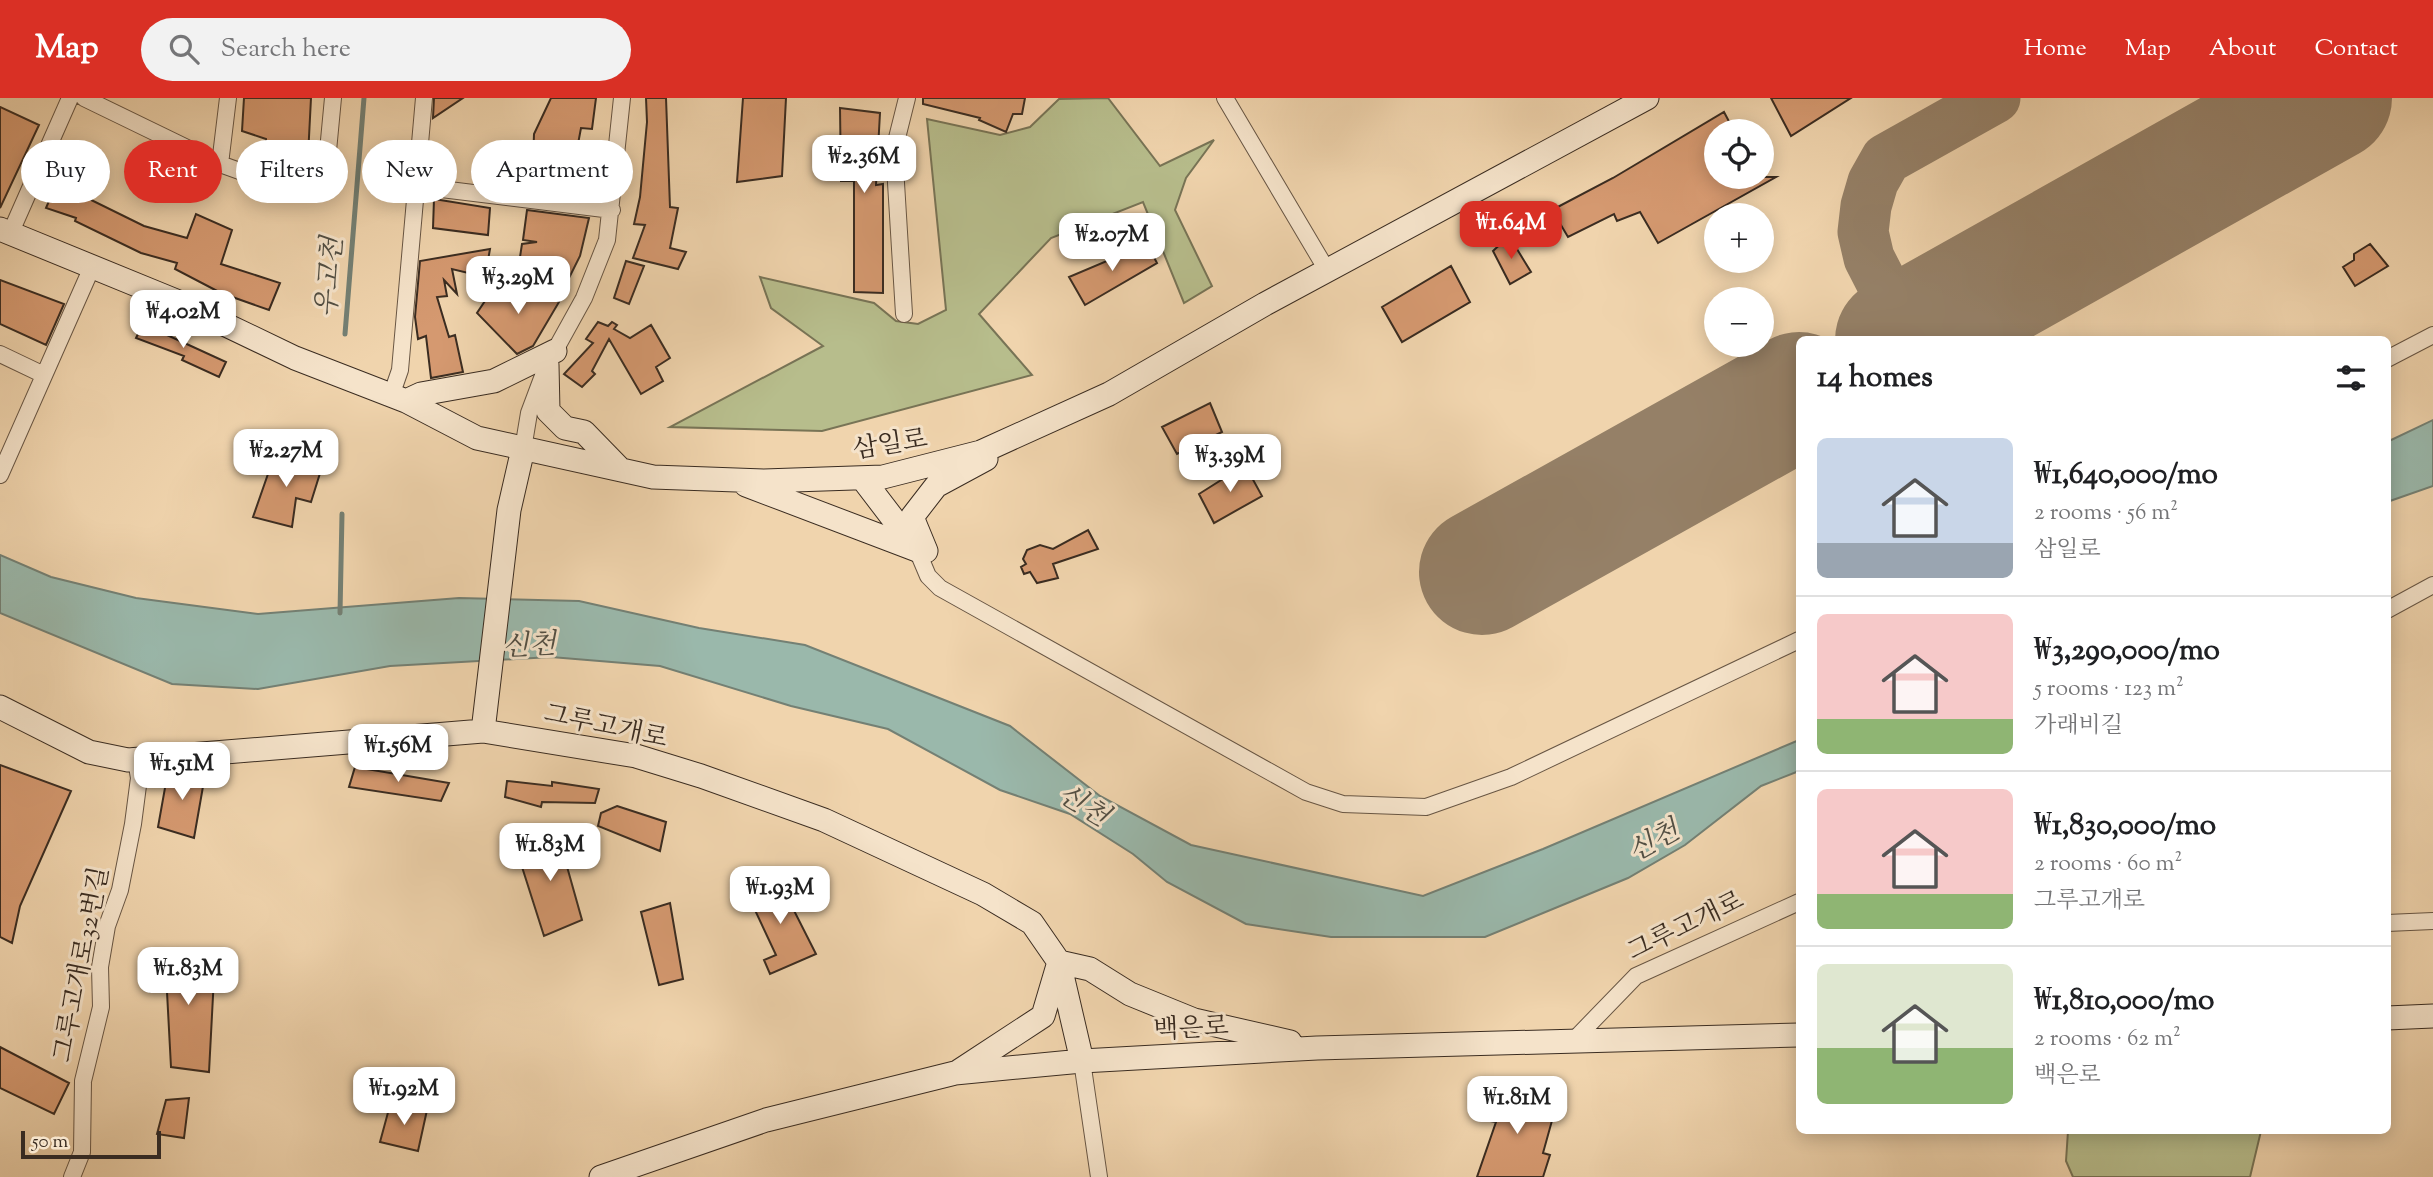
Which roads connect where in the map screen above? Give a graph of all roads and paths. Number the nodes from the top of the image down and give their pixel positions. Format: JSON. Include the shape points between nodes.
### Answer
{"nodes":[{"id":1,"x":70,"y":98,"type":"edge"},
{"id":2,"x":84,"y":98,"type":"edge"},
{"id":3,"x":228,"y":98,"type":"edge"},
{"id":4,"x":333,"y":98,"type":"edge"},
{"id":5,"x":424,"y":98,"type":"edge"},
{"id":6,"x":622,"y":98,"type":"edge"},
{"id":7,"x":907,"y":98,"type":"edge"},
{"id":8,"x":1225,"y":98,"type":"edge"},
{"id":9,"x":1647,"y":98,"type":"edge"},
{"id":10,"x":171,"y":140,"type":"edge"},
{"id":11,"x":420,"y":140,"type":"edge"},
{"id":12,"x":222,"y":148,"type":"edge"},
{"id":13,"x":222,"y":165,"type":"edge"},
{"id":14,"x":457,"y":191,"type":"edge"},
{"id":15,"x":415,"y":203,"type":"edge"},
{"id":16,"x":612,"y":210,"type":"junction"},
{"id":17,"x":5,"y":231,"type":"edge"},
{"id":18,"x":92,"y":267,"type":"junction"},
{"id":19,"x":1328,"y":272,"type":"junction"},
{"id":20,"x":904,"y":314,"type":"dead end"},
{"id":21,"x":2433,"y":335,"type":"edge"},
{"id":22,"x":0,"y":354,"type":"edge"},
{"id":23,"x":2391,"y":357,"type":"edge"},
{"id":24,"x":551,"y":358,"type":"junction"},
{"id":25,"x":44,"y":375,"type":"junction"},
{"id":26,"x":399,"y":399,"type":"junction"},
{"id":27,"x":1028,"y":432,"type":"junction"},
{"id":28,"x":523,"y":449,"type":"junction"},
{"id":29,"x":620,"y":469,"type":"junction"},
{"id":30,"x":0,"y":475,"type":"edge"},
{"id":31,"x":862,"y":478,"type":"junction"},
{"id":32,"x":734,"y":480,"type":"junction"},
{"id":33,"x":921,"y":551,"type":"junction"},
{"id":34,"x":2433,"y":585,"type":"edge"},
{"id":35,"x":2391,"y":608,"type":"edge"},
{"id":36,"x":1796,"y":641,"type":"edge"},
{"id":37,"x":0,"y":707,"type":"edge"},
{"id":38,"x":484,"y":722,"type":"junction"},
{"id":39,"x":136,"y":760,"type":"junction"},
{"id":40,"x":1796,"y":903,"type":"edge"},
{"id":41,"x":2433,"y":921,"type":"edge"},
{"id":42,"x":2391,"y":923,"type":"edge"},
{"id":43,"x":1059,"y":962,"type":"junction"},
{"id":44,"x":2433,"y":1016,"type":"edge"},
{"id":45,"x":2391,"y":1018,"type":"edge"},
{"id":46,"x":1796,"y":1035,"type":"edge"},
{"id":47,"x":1574,"y":1040,"type":"junction"},
{"id":48,"x":1317,"y":1048,"type":"junction"},
{"id":49,"x":1082,"y":1061,"type":"junction"},
{"id":50,"x":955,"y":1073,"type":"junction"},
{"id":51,"x":72,"y":1177,"type":"edge"},
{"id":52,"x":601,"y":1177,"type":"edge"},
{"id":53,"x":1098,"y":1177,"type":"edge"}],
"edges":[{"from":1,"to":17,"type":"street"},
{"from":2,"to":10,"type":"street"},
{"from":3,"to":12,"type":"street"},
{"from":4,"to":13,"type":"street","via":[[326,172],[310,190],[291,191]]},
{"from":5,"to":11,"type":"street"},
{"from":6,"to":16,"type":"street"},
{"from":7,"to":20,"type":"street","via":[[894,150]]},
{"from":8,"to":19,"type":"street"},
{"from":9,"to":19,"type":"main road","name":"삼일로"},
{"from":14,"to":16,"type":"street"},
{"from":15,"to":26,"type":"street"},
{"from":16,"to":24,"type":"street","via":[[607,240],[584,298]]},
{"from":17,"to":18,"type":"main road","name":"삼일로"},
{"from":18,"to":25,"type":"street"},
{"from":18,"to":26,"type":"main road","name":"삼일로"},
{"from":19,"to":27,"type":"main road","name":"삼일로","via":[[1265,303],[1109,394]]},
{"from":21,"to":23,"type":"street"},
{"from":22,"to":25,"type":"street"},
{"from":24,"to":26,"type":"main road","via":[[494,381]]},
{"from":24,"to":28,"type":"street","via":[[529,413]]},
{"from":24,"to":29,"type":"main road","via":[[548,411],[565,428],[584,432]]},
{"from":25,"to":30,"type":"street"},
{"from":26,"to":28,"type":"main road","name":"삼일로","via":[[478,439]]},
{"from":27,"to":31,"type":"main road","name":"삼일로","via":[[981,452],[883,477]]},
{"from":27,"to":33,"type":"main road","via":[[936,486],[912,517]]},
{"from":28,"to":29,"type":"main road","name":"삼일로"},
{"from":28,"to":38,"type":"main road","via":[[509,510]]},
{"from":29,"to":32,"type":"main road","name":"삼일로","via":[[653,477]]},
{"from":31,"to":32,"type":"main road","name":"삼일로"},
{"from":31,"to":33,"type":"main road"},
{"from":32,"to":33,"type":"main road"},
{"from":33,"to":36,"type":"street","via":[[928,576],[940,588],[1306,792],[1343,804],[1426,807],[1511,778]]},
{"from":34,"to":35,"type":"street"},
{"from":37,"to":39,"type":"main road","name":"그루고개로","via":[[89,752]]},
{"from":38,"to":39,"type":"main road","name":"그루고개로"},
{"from":38,"to":43,"type":"main road","name":"그루고개로","via":[[636,756],[824,820],[983,894],[1032,923]]},
{"from":39,"to":51,"type":"street","name":"그루고개로32번길","via":[[139,778],[133,824],[120,890],[107,926],[100,967],[101,1007],[83,1081],[82,1152]]},
{"from":40,"to":47,"type":"street","name":"그루고개로","via":[[1636,976]]},
{"from":41,"to":42,"type":"street"},
{"from":43,"to":48,"type":"main road","via":[[1090,969],[1130,995],[1194,1020]]},
{"from":43,"to":49,"type":"main road","name":"그루고개로"},
{"from":43,"to":50,"type":"main road","via":[[1043,1016]]},
{"from":44,"to":45,"type":"main road"},
{"from":46,"to":47,"type":"main road","name":"백은로"},
{"from":47,"to":48,"type":"main road","name":"백은로"},
{"from":48,"to":49,"type":"main road","name":"백은로"},
{"from":49,"to":50,"type":"main road","name":"백은로"},
{"from":49,"to":53,"type":"street"},
{"from":50,"to":52,"type":"main road","name":"백은로","via":[[766,1120]]}]}
